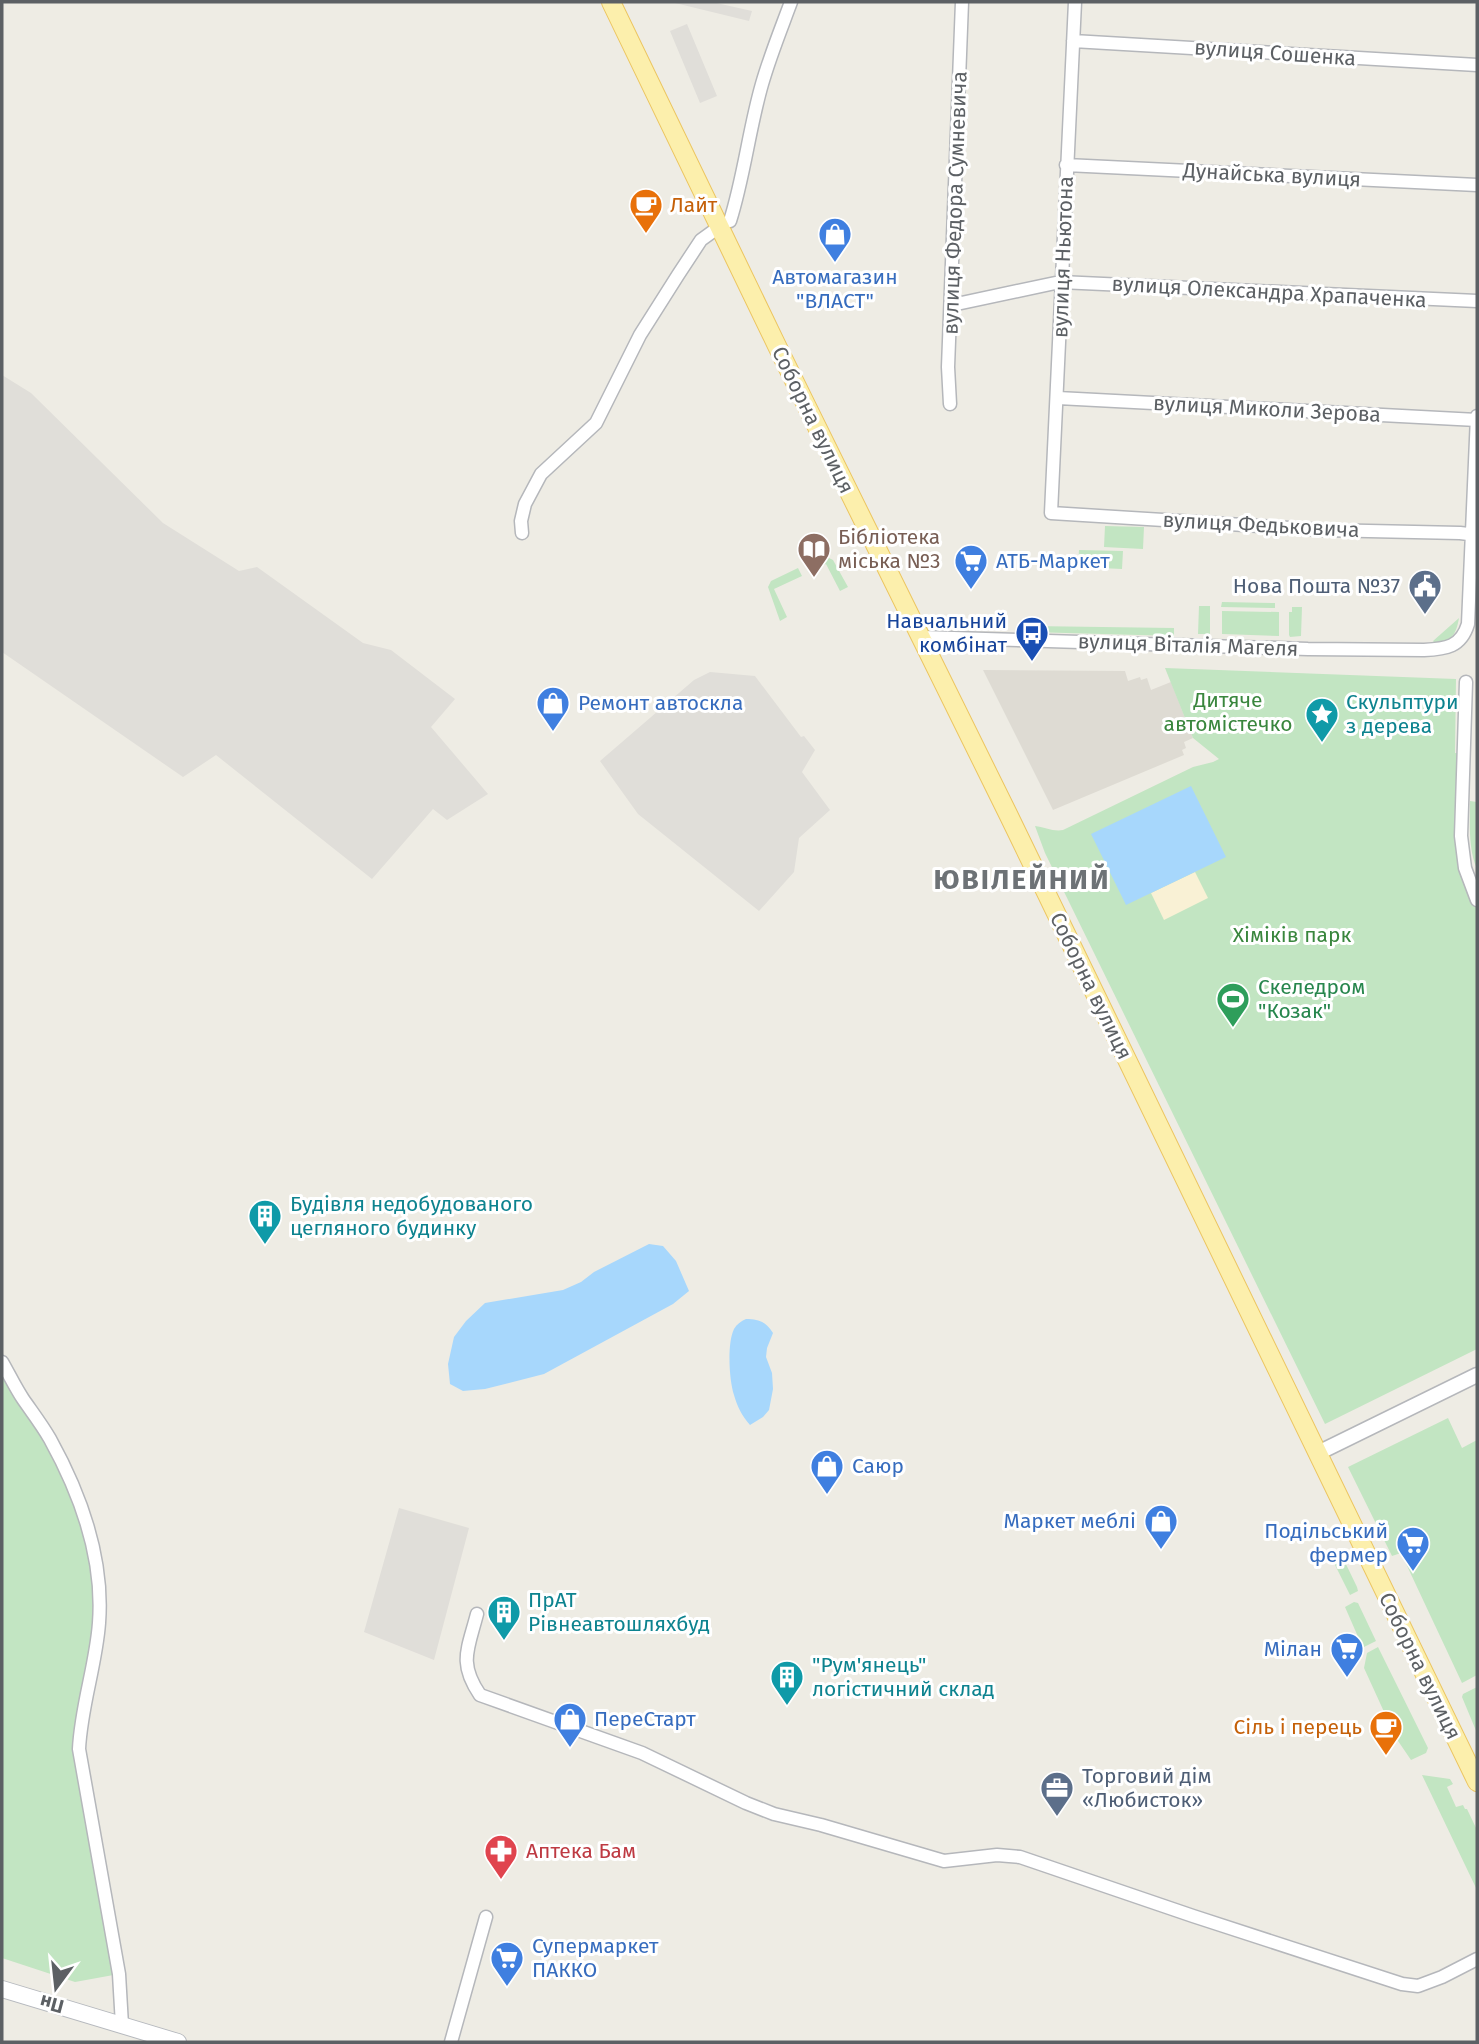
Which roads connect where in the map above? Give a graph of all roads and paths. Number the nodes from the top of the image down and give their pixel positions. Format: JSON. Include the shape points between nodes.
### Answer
{"nodes":[{"id":1,"x":611,"y":2,"type":"edge"},
{"id":2,"x":790,"y":2,"type":"edge"},
{"id":3,"x":962,"y":2,"type":"edge"},
{"id":4,"x":1075,"y":2,"type":"edge"},
{"id":5,"x":1073,"y":41,"type":"junction"},
{"id":6,"x":1477,"y":65,"type":"edge"},
{"id":7,"x":1066,"y":165,"type":"junction"},
{"id":8,"x":1477,"y":185,"type":"edge"},
{"id":9,"x":724,"y":224,"type":"junction"},
{"id":10,"x":1060,"y":282,"type":"junction"},
{"id":11,"x":1477,"y":301,"type":"edge"},
{"id":12,"x":952,"y":305,"type":"junction"},
{"id":13,"x":1058,"y":398,"type":"junction"},
{"id":14,"x":950,"y":404,"type":"dead end"},
{"id":15,"x":1477,"y":418,"type":"edge"},
{"id":16,"x":1051,"y":513,"type":"joint"},
{"id":17,"x":523,"y":533,"type":"dead end"},
{"id":18,"x":1475,"y":535,"type":"edge"},
{"id":19,"x":921,"y":637,"type":"junction"},
{"id":20,"x":1466,"y":682,"type":"dead end"},
{"id":21,"x":1477,"y":900,"type":"edge"},
{"id":22,"x":2,"y":1362,"type":"edge"},
{"id":23,"x":1477,"y":1375,"type":"edge"},
{"id":24,"x":1318,"y":1453,"type":"junction"},
{"id":25,"x":477,"y":1614,"type":"dead end"},
{"id":26,"x":1477,"y":1782,"type":"edge"},
{"id":27,"x":486,"y":1917,"type":"dead end"},
{"id":28,"x":1477,"y":1959,"type":"edge"},
{"id":29,"x":2,"y":1989,"type":"edge"},
{"id":30,"x":122,"y":2025,"type":"junction"},
{"id":31,"x":178,"y":2042,"type":"edge"},
{"id":32,"x":452,"y":2042,"type":"edge"}],
"edges":[{"from":1,"to":9,"type":"main road","name":"Соборна вулиця"},
{"from":2,"to":9,"type":"street","via":[[762,84],[736,201]]},
{"from":3,"to":12,"type":"street","name":"вулиця Федора Сумневича"},
{"from":4,"to":5,"type":"street","name":"вулиця Ньютона"},
{"from":5,"to":6,"type":"street","name":"вулиця Сошенка"},
{"from":5,"to":7,"type":"street","name":"вулиця Ньютона"},
{"from":7,"to":8,"type":"street","name":"Дунайська вулиця"},
{"from":7,"to":10,"type":"street","name":"вулиця Ньютона"},
{"from":9,"to":17,"type":"street","via":[[701,240],[678,275],[640,335],[596,423],[541,474],[525,504]]},
{"from":9,"to":19,"type":"main road","name":"Соборна вулиця"},
{"from":10,"to":11,"type":"street","name":"вулиця Олександра Храпаченка"},
{"from":10,"to":12,"type":"street","name":"вулиця Олександра Храпаченка"},
{"from":10,"to":13,"type":"street","name":"вулиця Ньютона"},
{"from":12,"to":14,"type":"street","name":"вулиця Федора Сумневича"},
{"from":13,"to":15,"type":"street","name":"вулиця Миколи Зерова"},
{"from":13,"to":16,"type":"street","name":"вулиця Ньютона"},
{"from":15,"to":18,"type":"street"},
{"from":16,"to":18,"type":"street","name":"вулиця Федьковича"},
{"from":18,"to":19,"type":"street","name":"вулиця Віталія Магеля","via":[[1465,635],[1454,645],[1432,650]]},
{"from":19,"to":24,"type":"main road","name":"Соборна вулиця"},
{"from":20,"to":21,"type":"street","via":[[1461,836],[1465,867]]},
{"from":22,"to":30,"type":"street","via":[[49,1438],[94,1546],[99,1622],[79,1749],[118,1974]]},
{"from":23,"to":24,"type":"street"},
{"from":24,"to":26,"type":"main road","name":"Соборна вулиця"},
{"from":25,"to":28,"type":"street","via":[[466,1661],[470,1681],[480,1695],[642,1753],[774,1814],[944,1861],[1020,1857],[1402,1984],[1418,1986]]},
{"from":27,"to":32,"type":"street"},
{"from":29,"to":30,"type":"main road"},
{"from":30,"to":31,"type":"main road"}]}
